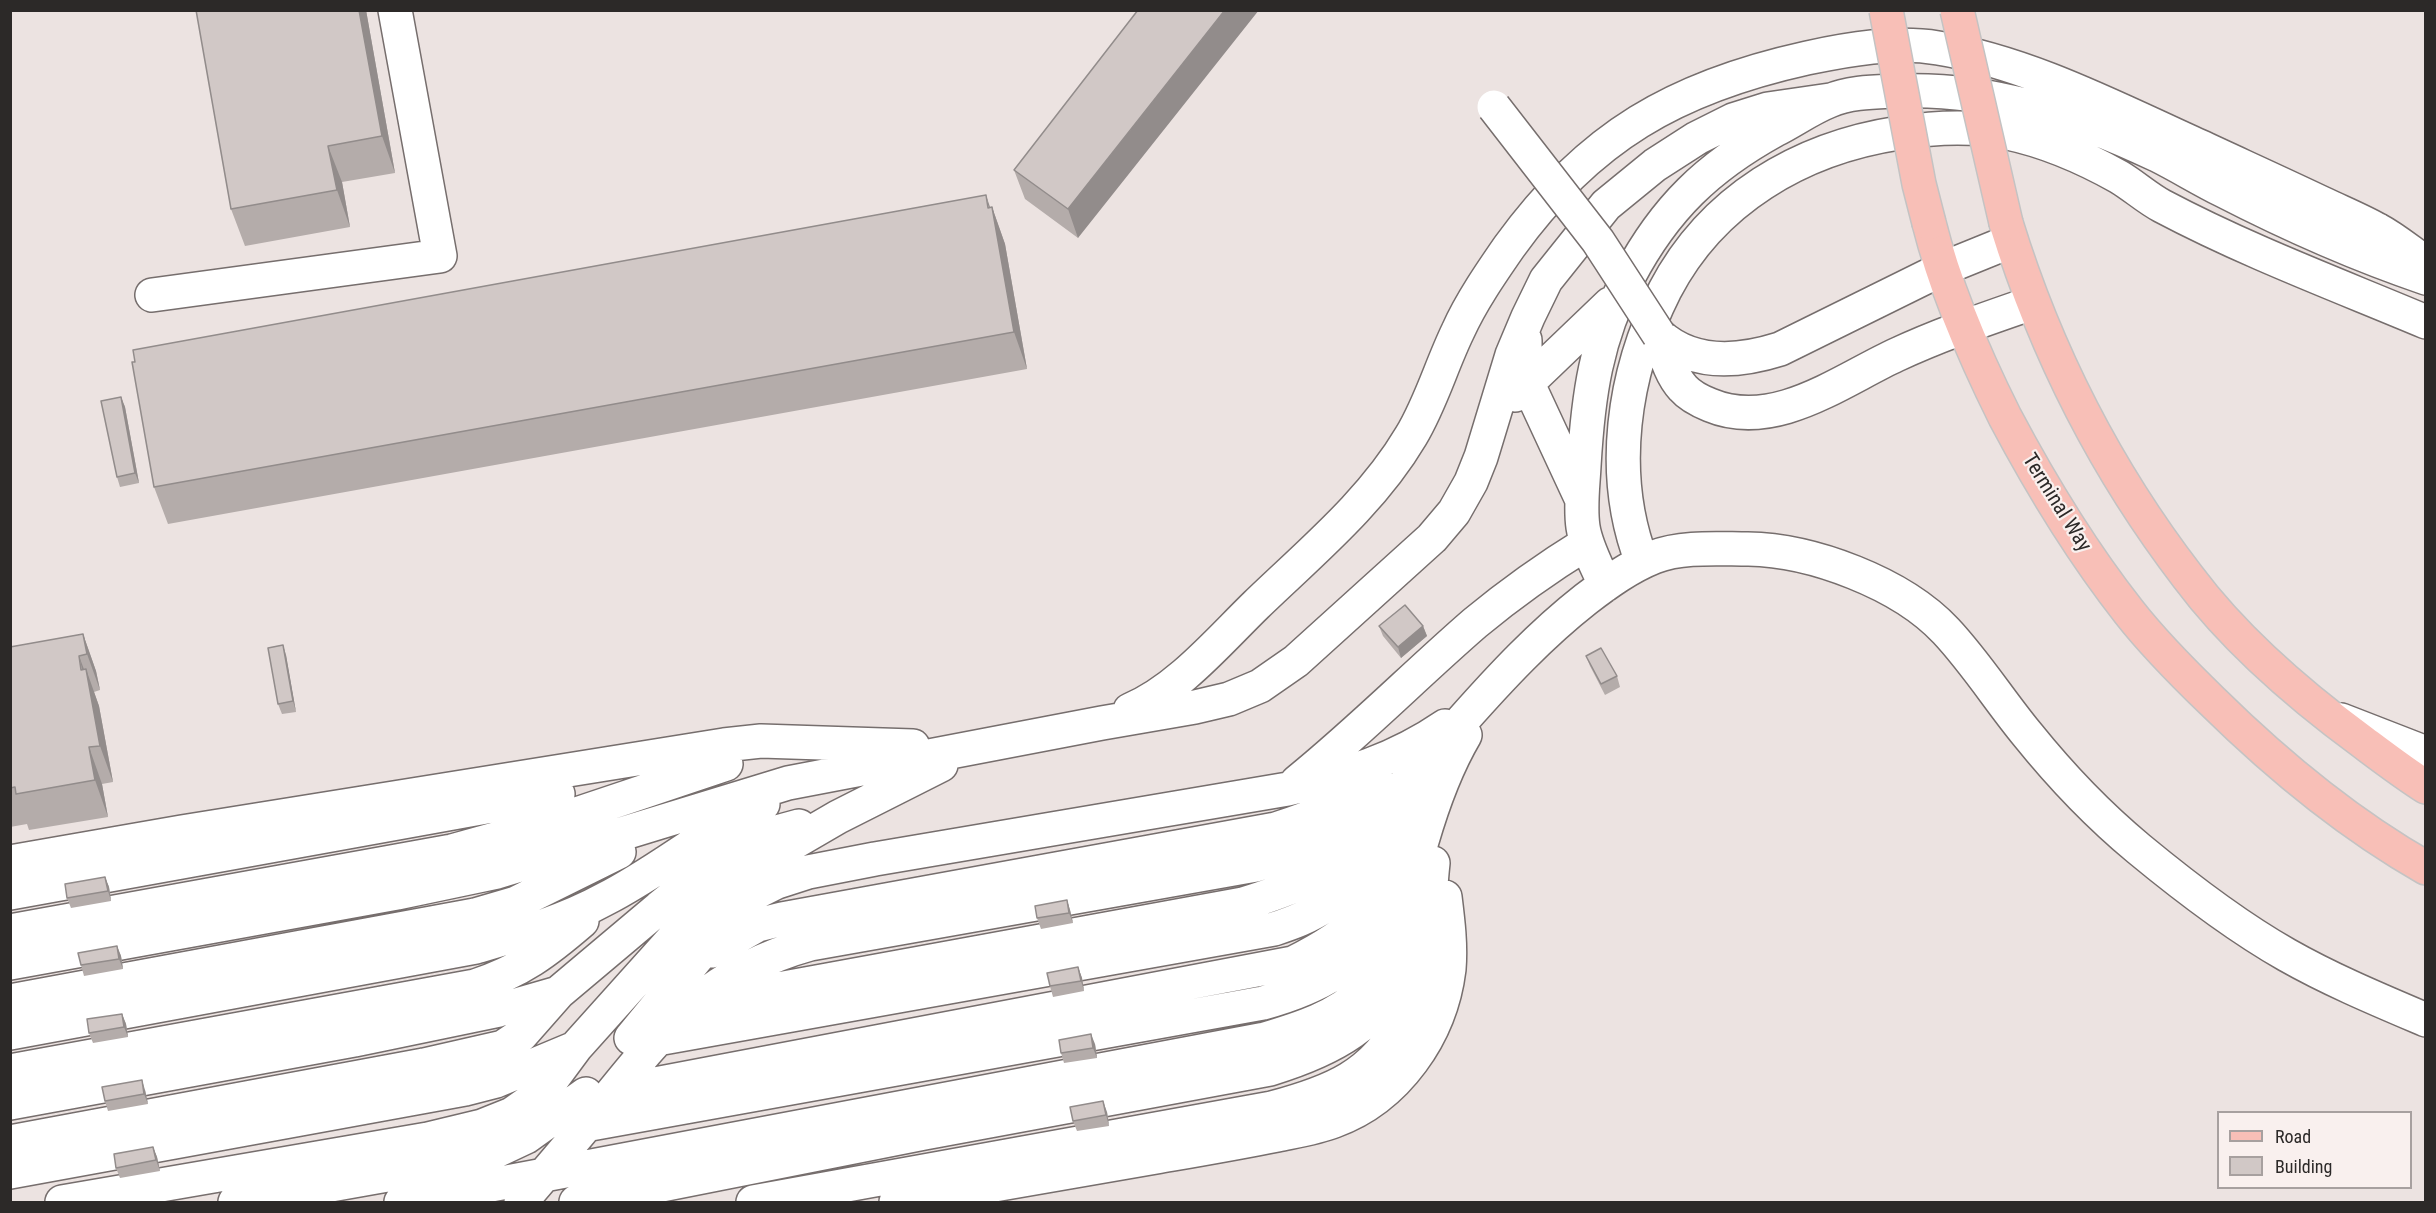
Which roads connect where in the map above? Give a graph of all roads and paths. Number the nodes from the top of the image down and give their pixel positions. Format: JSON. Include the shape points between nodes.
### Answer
{"nodes":[{"id":1,"x":395,"y":10,"type":"edge"},
{"id":2,"x":1886,"y":10,"type":"edge"},
{"id":3,"x":1957,"y":10,"type":"edge"},
{"id":4,"x":1830,"y":100,"type":"junction"},
{"id":5,"x":1494,"y":107,"type":"dead end"},
{"id":6,"x":2009,"y":232,"type":"junction"},
{"id":7,"x":2426,"y":263,"type":"edge"},
{"id":8,"x":1942,"y":269,"type":"junction"},
{"id":9,"x":2426,"y":278,"type":"edge"},
{"id":10,"x":152,"y":295,"type":"dead end"},
{"id":11,"x":1618,"y":297,"type":"junction"},
{"id":12,"x":2032,"y":303,"type":"junction"},
{"id":13,"x":1528,"y":317,"type":"junction"},
{"id":14,"x":2426,"y":322,"type":"edge"},
{"id":15,"x":1964,"y":326,"type":"junction"},
{"id":16,"x":1681,"y":365,"type":"junction"},
{"id":17,"x":1528,"y":384,"type":"junction"},
{"id":18,"x":1494,"y":414,"type":"junction"},
{"id":19,"x":1582,"y":501,"type":"junction"},
{"id":20,"x":1587,"y":543,"type":"junction"},
{"id":21,"x":1642,"y":562,"type":"junction"},
{"id":22,"x":1605,"y":585,"type":"junction"},
{"id":23,"x":1485,"y":699,"type":"junction"},
{"id":24,"x":2322,"y":712,"type":"junction"},
{"id":25,"x":1102,"y":723,"type":"junction"},
{"id":26,"x":975,"y":748,"type":"junction"},
{"id":27,"x":2426,"y":753,"type":"edge"},
{"id":28,"x":847,"y":759,"type":"junction"},
{"id":29,"x":726,"y":764,"type":"junction"},
{"id":30,"x":2426,"y":787,"type":"edge"},
{"id":31,"x":1288,"y":789,"type":"junction"},
{"id":32,"x":717,"y":803,"type":"junction"},
{"id":33,"x":838,"y":817,"type":"junction"},
{"id":34,"x":1200,"y":843,"type":"junction"},
{"id":35,"x":10,"y":862,"type":"edge"},
{"id":36,"x":2426,"y":868,"type":"edge"},
{"id":37,"x":10,"y":893,"type":"edge"},
{"id":38,"x":605,"y":899,"type":"junction"},
{"id":39,"x":10,"y":932,"type":"edge"},
{"id":40,"x":10,"y":963,"type":"edge"},
{"id":41,"x":688,"y":966,"type":"junction"},
{"id":42,"x":558,"y":993,"type":"junction"},
{"id":43,"x":10,"y":1001,"type":"edge"},
{"id":44,"x":2426,"y":1020,"type":"edge"},
{"id":45,"x":10,"y":1034,"type":"edge"},
{"id":46,"x":657,"y":1039,"type":"junction"},
{"id":47,"x":576,"y":1047,"type":"junction"},
{"id":48,"x":10,"y":1071,"type":"edge"},
{"id":49,"x":10,"y":1103,"type":"edge"},
{"id":50,"x":594,"y":1103,"type":"junction"},
{"id":51,"x":10,"y":1142,"type":"edge"},
{"id":52,"x":10,"y":1172,"type":"edge"},
{"id":53,"x":519,"y":1190,"type":"edge"},
{"id":54,"x":62,"y":1203,"type":"edge"},
{"id":55,"x":235,"y":1203,"type":"edge"},
{"id":56,"x":401,"y":1203,"type":"edge"},
{"id":57,"x":576,"y":1203,"type":"edge"},
{"id":58,"x":753,"y":1203,"type":"edge"},
{"id":59,"x":896,"y":1203,"type":"edge"}],
"edges":[{"from":1,"to":10,"type":"lane","via":[[440,256]]},
{"from":2,"to":8,"type":"main road","name":"Terminal Way","bridge":true,"via":[[1919,184]]},
{"from":3,"to":6,"type":"main road","bridge":true},
{"from":4,"to":9,"type":"lane","via":[[1865,92],[1936,89],[1995,97],[2046,110],[2158,156],[2364,257]]},
{"from":4,"to":11,"type":"lane","via":[[1758,140],[1677,203],[1659,225]]},
{"from":4,"to":13,"type":"lane","via":[[1768,109],[1732,120],[1655,165],[1606,205],[1573,244],[1546,280]]},
{"from":5,"to":16,"type":"lane","bridge":true,"via":[[1598,241]]},
{"from":6,"to":8,"type":"lane"},
{"from":6,"to":12,"type":"main road"},
{"from":7,"to":25,"type":"lane","via":[[2379,230],[2124,111],[1981,57],[1936,47],[1869,48],[1775,66],[1697,91],[1640,119],[1594,152],[1543,204],[1482,289],[1458,330],[1415,430],[1393,467],[1365,499],[1166,691]]},
{"from":8,"to":15,"type":"main road","name":"Terminal Way"},
{"from":8,"to":16,"type":"lane","via":[[1780,349],[1752,358]]},
{"from":11,"to":17,"type":"lane"},
{"from":11,"to":19,"type":"lane","via":[[1603,333],[1590,390]]},
{"from":12,"to":15,"type":"lane"},
{"from":12,"to":24,"type":"main road","via":[[2091,431],[2188,579],[2243,639]]},
{"from":13,"to":17,"type":"lane","via":[[1524,351]]},
{"from":13,"to":18,"type":"lane"},
{"from":14,"to":21,"type":"lane","via":[[2221,235],[2160,205],[2092,163],[2009,133],[1943,127],[1884,135],[1839,147],[1779,172],[1736,201],[1692,247],[1659,303],[1635,364],[1625,434],[1626,503]]},
{"from":15,"to":16,"type":"lane","via":[[1812,397],[1763,413],[1724,411],[1707,404],[1683,388]]},
{"from":15,"to":36,"type":"main road","name":"Terminal Way","via":[[1986,380],[2029,462],[2078,542],[2130,613],[2192,682],[2291,775],[2358,825]]},
{"from":17,"to":18,"type":"lane"},
{"from":17,"to":19,"type":"lane"},
{"from":18,"to":25,"type":"lane","via":[[1471,482],[1454,512],[1432,538],[1288,667],[1260,686],[1229,699]]},
{"from":19,"to":20,"type":"lane"},
{"from":20,"to":22,"type":"lane"},
{"from":20,"to":31,"type":"lane","via":[[1477,622]]},
{"from":21,"to":22,"type":"lane"},
{"from":21,"to":44,"type":"lane","via":[[1659,555],[1718,549],[1791,553],[1864,576],[1904,598],[1944,628],[2057,769],[2137,847],[2194,892],[2287,955]]},
{"from":22,"to":23,"type":"lane","via":[[1525,652]]},
{"from":23,"to":31,"type":"lane","via":[[1389,758]]},
{"from":23,"to":34,"type":"lane","via":[[1417,760],[1356,799],[1276,829]]},
{"from":23,"to":46,"type":"lane","via":[[1391,798],[1359,821],[1284,857],[776,953],[712,988]]},
{"from":23,"to":46,"type":"lane","via":[[1367,864],[1332,900],[1303,919],[1252,934]]},
{"from":23,"to":50,"type":"lane","via":[[1444,763],[1400,863],[1377,903],[1357,925],[1293,963]]},
{"from":23,"to":50,"type":"lane","via":[[1451,753],[1437,784],[1391,914],[1373,941],[1349,964],[1318,984],[1263,1003]]},
{"from":23,"to":53,"type":"lane","via":[[1437,792],[1393,945],[1362,992],[1338,1010],[1265,1039]]},
{"from":23,"to":57,"type":"lane","via":[[1446,777],[1403,969],[1381,1006],[1363,1025],[1338,1042],[1308,1058],[1270,1069]]},
{"from":23,"to":58,"type":"lane","via":[[1456,758],[1441,803],[1419,987],[1395,1036],[1375,1061],[1345,1082],[1272,1108]]},
{"from":23,"to":59,"type":"lane","via":[[1453,774],[1445,813],[1442,846],[1450,946],[1442,1000],[1416,1056],[1387,1090],[1353,1113],[1306,1129]]},
{"from":24,"to":27,"type":"lane"},
{"from":24,"to":30,"type":"main road"},
{"from":25,"to":26,"type":"lane"},
{"from":26,"to":28,"type":"lane"},
{"from":26,"to":33,"type":"lane"},
{"from":28,"to":29,"type":"lane","via":[[790,752]]},
{"from":28,"to":32,"type":"lane","via":[[788,783]]},
{"from":28,"to":35,"type":"lane","via":[[761,741],[724,745]]},
{"from":28,"to":38,"type":"lane","via":[[751,809]]},
{"from":29,"to":37,"type":"lane"},
{"from":29,"to":39,"type":"lane","via":[[535,828],[452,851]]},
{"from":31,"to":34,"type":"lane","via":[[1241,827]]},
{"from":31,"to":41,"type":"lane","via":[[808,872],[757,892]]},
{"from":32,"to":40,"type":"lane","via":[[497,872]]},
{"from":32,"to":43,"type":"lane","via":[[516,903],[485,912]]},
{"from":33,"to":42,"type":"lane","via":[[755,837],[734,848]]},
{"from":33,"to":47,"type":"lane","via":[[759,862],[716,893]]},
{"from":34,"to":41,"type":"lane","via":[[782,919],[758,925]]},
{"from":38,"to":45,"type":"lane","via":[[532,931],[476,947]]},
{"from":38,"to":48,"type":"lane","via":[[526,965],[475,986]]},
{"from":41,"to":50,"type":"lane"},
{"from":42,"to":49,"type":"lane","via":[[499,1010],[354,1041]]},
{"from":42,"to":51,"type":"lane","via":[[521,1035],[503,1047],[481,1054]]},
{"from":46,"to":50,"type":"lane"},
{"from":47,"to":52,"type":"lane","via":[[496,1081],[465,1089]]},
{"from":47,"to":54,"type":"lane","via":[[542,1093],[512,1114],[482,1126],[428,1139]]},
{"from":50,"to":53,"type":"lane"},
{"from":50,"to":55,"type":"lane","via":[[492,1152]]},
{"from":53,"to":56,"type":"lane"}]}
